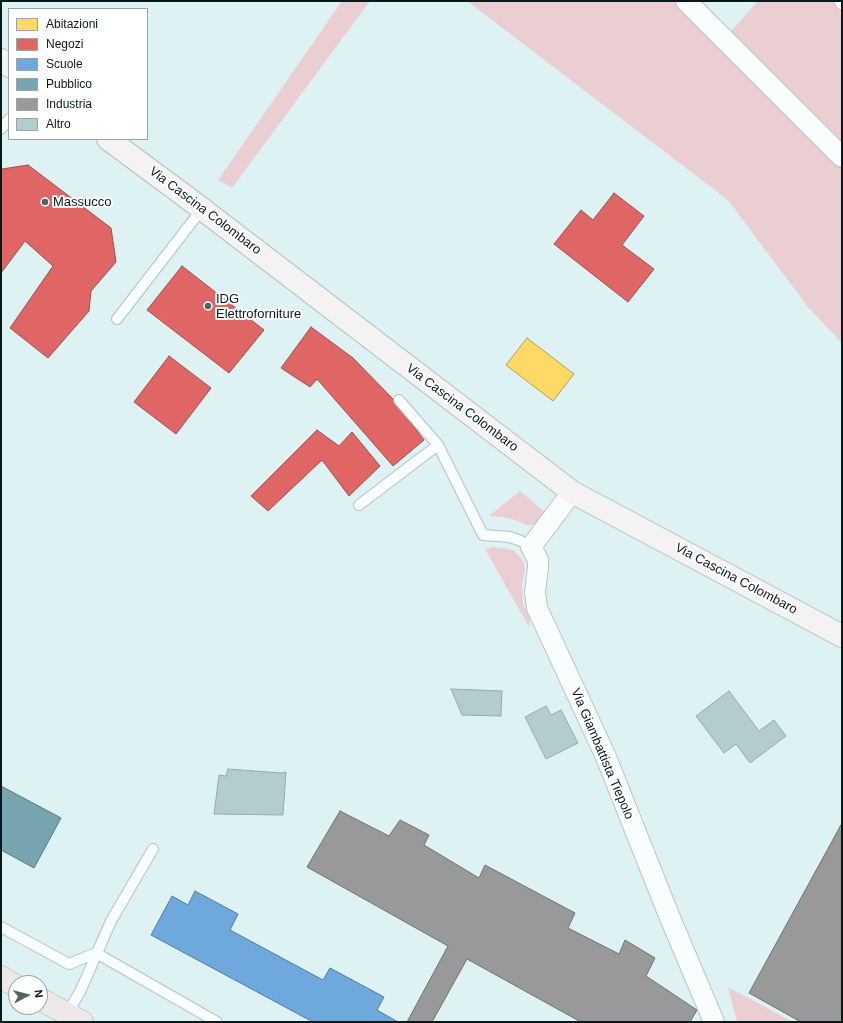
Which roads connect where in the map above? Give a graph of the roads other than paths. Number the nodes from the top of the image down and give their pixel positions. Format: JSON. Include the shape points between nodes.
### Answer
{"nodes":[{"id":1,"x":686,"y":1,"type":"edge"},
{"id":2,"x":839,"y":1,"type":"edge"},
{"id":3,"x":842,"y":5,"type":"edge"},
{"id":4,"x":8,"y":120,"type":"edge"},
{"id":5,"x":1,"y":129,"type":"edge"},
{"id":6,"x":109,"y":140,"type":"edge"},
{"id":7,"x":842,"y":157,"type":"edge"},
{"id":8,"x":202,"y":209,"type":"junction"},
{"id":9,"x":117,"y":319,"type":"dead end"},
{"id":10,"x":399,"y":400,"type":"dead end"},
{"id":11,"x":438,"y":445,"type":"junction"},
{"id":12,"x":572,"y":492,"type":"junction"},
{"id":13,"x":359,"y":505,"type":"dead end"},
{"id":14,"x":531,"y":547,"type":"junction"},
{"id":15,"x":842,"y":636,"type":"edge"},
{"id":16,"x":153,"y":849,"type":"dead end"},
{"id":17,"x":1,"y":927,"type":"edge"},
{"id":18,"x":96,"y":953,"type":"junction"},
{"id":19,"x":48,"y":1003,"type":"edge"},
{"id":20,"x":75,"y":1018,"type":"edge"},
{"id":21,"x":217,"y":1022,"type":"edge"},
{"id":22,"x":714,"y":1022,"type":"edge"}],
"edges":[{"from":1,"to":7,"type":"street"},
{"from":2,"to":3,"type":"lane"},
{"from":4,"to":5,"type":"lane"},
{"from":6,"to":8,"type":"main road","name":"Via Cascina Colombaro"},
{"from":8,"to":9,"type":"lane"},
{"from":8,"to":12,"type":"main road","name":"Via Cascina Colombaro"},
{"from":10,"to":11,"type":"lane"},
{"from":11,"to":13,"type":"lane"},
{"from":11,"to":14,"type":"lane","via":[[483,536],[510,537]]},
{"from":12,"to":14,"type":"street"},
{"from":12,"to":15,"type":"main road","name":"Via Cascina Colombaro"},
{"from":14,"to":22,"type":"street","name":"Via Giambattista Tiepolo","via":[[538,560],[535,592],[537,608],[606,757]]},
{"from":16,"to":18,"type":"lane","via":[[111,921]]},
{"from":17,"to":18,"type":"lane","via":[[69,964]]},
{"from":18,"to":20,"type":"lane","via":[[80,992]]},
{"from":18,"to":21,"type":"lane"},
{"from":19,"to":20,"type":"main road"}]}
